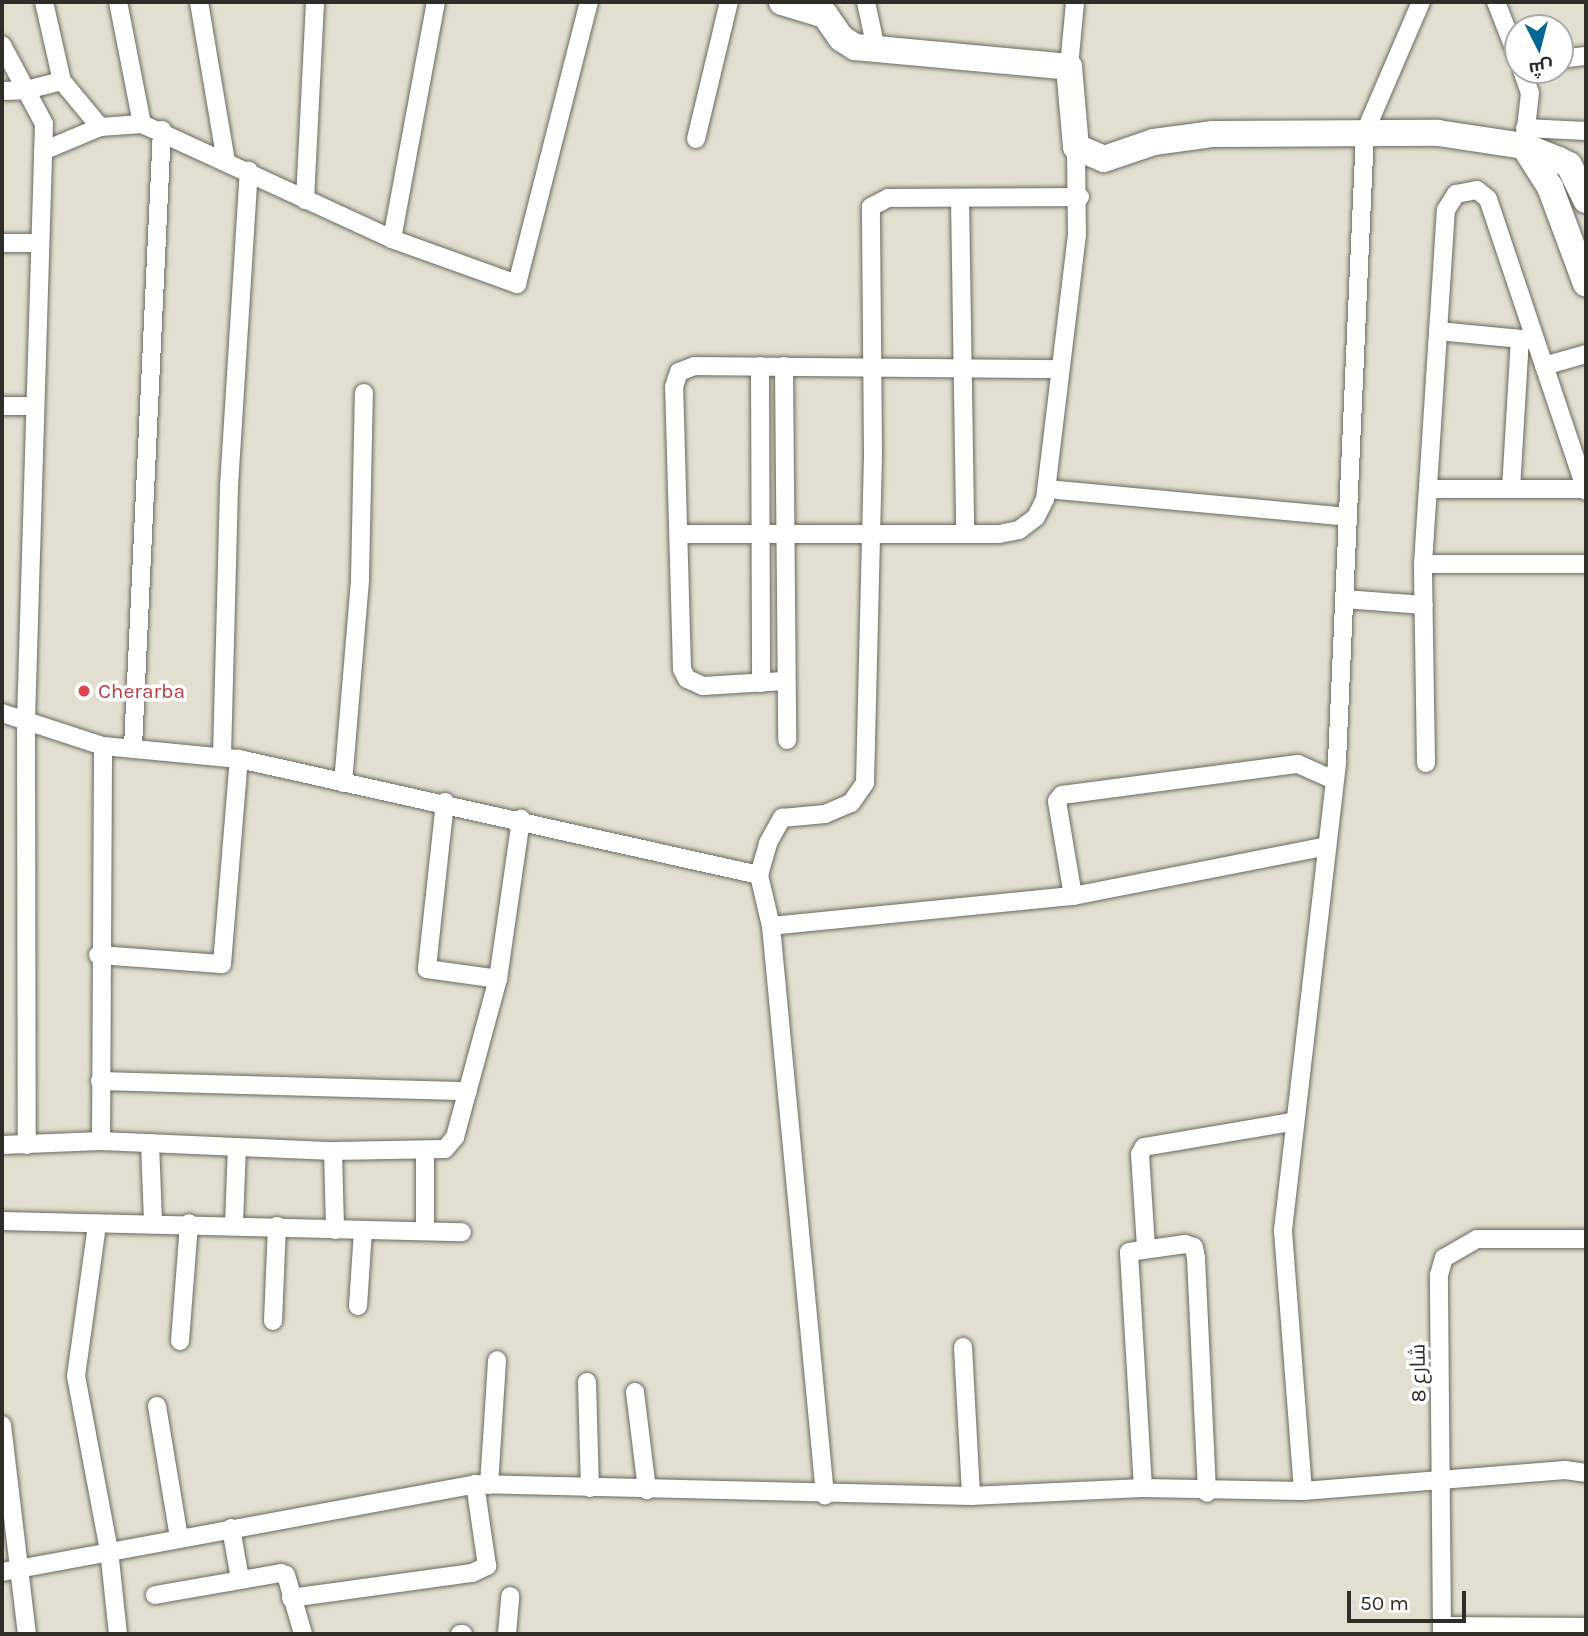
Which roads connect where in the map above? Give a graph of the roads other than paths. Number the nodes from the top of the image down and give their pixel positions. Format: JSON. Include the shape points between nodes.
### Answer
{"nodes":[{"id":1,"x":44,"y":2,"type":"edge"},
{"id":2,"x":118,"y":2,"type":"edge"},
{"id":3,"x":199,"y":2,"type":"edge"},
{"id":4,"x":316,"y":2,"type":"edge"},
{"id":5,"x":436,"y":2,"type":"edge"},
{"id":6,"x":589,"y":2,"type":"edge"},
{"id":7,"x":729,"y":2,"type":"edge"},
{"id":8,"x":782,"y":2,"type":"edge"},
{"id":9,"x":866,"y":2,"type":"edge"},
{"id":10,"x":1075,"y":2,"type":"edge"},
{"id":11,"x":1421,"y":2,"type":"edge"},
{"id":12,"x":1496,"y":2,"type":"edge"},
{"id":13,"x":1504,"y":22,"type":"edge"},
{"id":14,"x":2,"y":45,"type":"edge"},
{"id":15,"x":876,"y":48,"type":"junction"},
{"id":16,"x":1069,"y":67,"type":"junction"},
{"id":17,"x":62,"y":81,"type":"junction"},
{"id":18,"x":1527,"y":84,"type":"edge"},
{"id":19,"x":26,"y":90,"type":"junction"},
{"id":20,"x":2,"y":91,"type":"edge"},
{"id":21,"x":142,"y":124,"type":"junction"},
{"id":22,"x":100,"y":127,"type":"junction"},
{"id":23,"x":162,"y":130,"type":"junction"},
{"id":24,"x":1586,"y":131,"type":"edge"},
{"id":25,"x":1365,"y":132,"type":"junction"},
{"id":26,"x":1524,"y":137,"type":"junction"},
{"id":27,"x":696,"y":139,"type":"dead end"},
{"id":28,"x":1076,"y":147,"type":"junction"},
{"id":29,"x":43,"y":151,"type":"junction"},
{"id":30,"x":226,"y":161,"type":"junction"},
{"id":31,"x":249,"y":171,"type":"junction"},
{"id":32,"x":1080,"y":197,"type":"junction"},
{"id":33,"x":960,"y":198,"type":"junction"},
{"id":34,"x":305,"y":200,"type":"junction"},
{"id":35,"x":1586,"y":200,"type":"edge"},
{"id":36,"x":392,"y":239,"type":"junction"},
{"id":37,"x":2,"y":243,"type":"edge"},
{"id":38,"x":38,"y":243,"type":"junction"},
{"id":39,"x":1586,"y":286,"type":"edge"},
{"id":40,"x":1438,"y":331,"type":"junction"},
{"id":41,"x":1528,"y":339,"type":"junction"},
{"id":42,"x":1586,"y":354,"type":"edge"},
{"id":43,"x":760,"y":366,"type":"junction"},
{"id":44,"x":784,"y":366,"type":"junction"},
{"id":45,"x":1544,"y":366,"type":"junction"},
{"id":46,"x":873,"y":367,"type":"junction"},
{"id":47,"x":963,"y":368,"type":"junction"},
{"id":48,"x":1058,"y":369,"type":"junction"},
{"id":49,"x":364,"y":393,"type":"dead end"},
{"id":50,"x":2,"y":406,"type":"edge"},
{"id":51,"x":33,"y":406,"type":"junction"},
{"id":52,"x":1047,"y":489,"type":"junction"},
{"id":53,"x":1428,"y":489,"type":"junction"},
{"id":54,"x":1511,"y":489,"type":"junction"},
{"id":55,"x":1586,"y":490,"type":"edge"},
{"id":56,"x":1348,"y":517,"type":"junction"},
{"id":57,"x":965,"y":532,"type":"junction"},
{"id":58,"x":681,"y":534,"type":"junction"},
{"id":59,"x":760,"y":534,"type":"junction"},
{"id":60,"x":784,"y":534,"type":"junction"},
{"id":61,"x":872,"y":534,"type":"junction"},
{"id":62,"x":1423,"y":564,"type":"junction"},
{"id":63,"x":1586,"y":564,"type":"edge"},
{"id":64,"x":1344,"y":599,"type":"junction"},
{"id":65,"x":1424,"y":605,"type":"junction"},
{"id":66,"x":784,"y":681,"type":"junction"},
{"id":67,"x":761,"y":683,"type":"junction"},
{"id":68,"x":2,"y":713,"type":"edge"},
{"id":69,"x":26,"y":720,"type":"junction"},
{"id":70,"x":787,"y":740,"type":"dead end"},
{"id":71,"x":103,"y":746,"type":"junction"},
{"id":72,"x":133,"y":747,"type":"junction"},
{"id":73,"x":230,"y":757,"type":"junction"},
{"id":74,"x":1426,"y":763,"type":"dead end"},
{"id":75,"x":1334,"y":780,"type":"junction"},
{"id":76,"x":343,"y":783,"type":"junction"},
{"id":77,"x":444,"y":802,"type":"junction"},
{"id":78,"x":521,"y":819,"type":"junction"},
{"id":79,"x":1327,"y":846,"type":"junction"},
{"id":80,"x":759,"y":875,"type":"junction"},
{"id":81,"x":1073,"y":896,"type":"junction"},
{"id":82,"x":771,"y":926,"type":"junction"},
{"id":83,"x":98,"y":955,"type":"junction"},
{"id":84,"x":498,"y":979,"type":"junction"},
{"id":85,"x":100,"y":1081,"type":"junction"},
{"id":86,"x":468,"y":1091,"type":"junction"},
{"id":87,"x":1292,"y":1122,"type":"junction"},
{"id":88,"x":101,"y":1140,"type":"junction"},
{"id":89,"x":150,"y":1143,"type":"junction"},
{"id":90,"x":27,"y":1145,"type":"junction"},
{"id":91,"x":2,"y":1146,"type":"edge"},
{"id":92,"x":237,"y":1147,"type":"junction"},
{"id":93,"x":333,"y":1151,"type":"junction"},
{"id":94,"x":425,"y":1152,"type":"junction"},
{"id":95,"x":2,"y":1221,"type":"edge"},
{"id":96,"x":153,"y":1222,"type":"junction"},
{"id":97,"x":188,"y":1223,"type":"junction"},
{"id":98,"x":234,"y":1224,"type":"junction"},
{"id":99,"x":97,"y":1225,"type":"junction"},
{"id":100,"x":276,"y":1226,"type":"junction"},
{"id":101,"x":335,"y":1230,"type":"junction"},
{"id":102,"x":363,"y":1230,"type":"junction"},
{"id":103,"x":425,"y":1230,"type":"junction"},
{"id":104,"x":462,"y":1232,"type":"dead end"},
{"id":105,"x":1586,"y":1239,"type":"edge"},
{"id":106,"x":1146,"y":1247,"type":"junction"},
{"id":107,"x":358,"y":1306,"type":"dead end"},
{"id":108,"x":272,"y":1321,"type":"dead end"},
{"id":109,"x":180,"y":1341,"type":"dead end"},
{"id":110,"x":963,"y":1348,"type":"dead end"},
{"id":111,"x":498,"y":1360,"type":"dead end"},
{"id":112,"x":587,"y":1382,"type":"dead end"},
{"id":113,"x":635,"y":1392,"type":"dead end"},
{"id":114,"x":157,"y":1406,"type":"dead end"},
{"id":115,"x":2,"y":1425,"type":"edge"},
{"id":116,"x":1586,"y":1473,"type":"edge"},
{"id":117,"x":1443,"y":1479,"type":"junction"},
{"id":118,"x":482,"y":1485,"type":"junction"},
{"id":119,"x":590,"y":1488,"type":"junction"},
{"id":120,"x":1143,"y":1488,"type":"junction"},
{"id":121,"x":647,"y":1490,"type":"junction"},
{"id":122,"x":1303,"y":1490,"type":"junction"},
{"id":123,"x":1207,"y":1493,"type":"junction"},
{"id":124,"x":825,"y":1495,"type":"junction"},
{"id":125,"x":971,"y":1496,"type":"junction"},
{"id":126,"x":231,"y":1528,"type":"junction"},
{"id":127,"x":179,"y":1537,"type":"junction"},
{"id":128,"x":109,"y":1550,"type":"junction"},
{"id":129,"x":23,"y":1568,"type":"junction"},
{"id":130,"x":2,"y":1572,"type":"edge"},
{"id":131,"x":240,"y":1579,"type":"junction"},
{"id":132,"x":155,"y":1595,"type":"dead end"},
{"id":133,"x":510,"y":1596,"type":"dead end"},
{"id":134,"x":291,"y":1598,"type":"junction"},
{"id":135,"x":1586,"y":1626,"type":"edge"},
{"id":136,"x":1443,"y":1630,"type":"edge"},
{"id":137,"x":27,"y":1634,"type":"edge"},
{"id":138,"x":118,"y":1634,"type":"edge"},
{"id":139,"x":303,"y":1634,"type":"edge"},
{"id":140,"x":507,"y":1634,"type":"edge"}],
"edges":[{"from":1,"to":17,"type":"street"},
{"from":2,"to":21,"type":"street"},
{"from":3,"to":30,"type":"street"},
{"from":4,"to":34,"type":"street"},
{"from":5,"to":36,"type":"street"},
{"from":6,"to":36,"type":"street","via":[[517,284]]},
{"from":7,"to":27,"type":"street"},
{"from":8,"to":15,"type":"street","via":[[825,15],[847,43]]},
{"from":9,"to":15,"type":"street"},
{"from":10,"to":16,"type":"street"},
{"from":11,"to":25,"type":"street"},
{"from":12,"to":13,"type":"street"},
{"from":14,"to":19,"type":"street"},
{"from":15,"to":16,"type":"street"},
{"from":16,"to":28,"type":"street"},
{"from":17,"to":19,"type":"street"},
{"from":17,"to":22,"type":"street"},
{"from":18,"to":26,"type":"street","via":[[1530,93]]},
{"from":19,"to":20,"type":"street"},
{"from":19,"to":29,"type":"street","via":[[44,124]]},
{"from":21,"to":22,"type":"street"},
{"from":21,"to":23,"type":"street"},
{"from":22,"to":29,"type":"street"},
{"from":23,"to":30,"type":"street"},
{"from":23,"to":72,"type":"street"},
{"from":24,"to":26,"type":"street"},
{"from":25,"to":26,"type":"street"},
{"from":25,"to":28,"type":"street","via":[[1213,134],[1154,142],[1104,159]]},
{"from":25,"to":56,"type":"street"},
{"from":26,"to":35,"type":"street","via":[[1569,166]]},
{"from":26,"to":39,"type":"street","via":[[1550,187]]},
{"from":28,"to":32,"type":"street"},
{"from":29,"to":38,"type":"street"},
{"from":30,"to":31,"type":"street"},
{"from":31,"to":34,"type":"street"},
{"from":31,"to":73,"type":"street","via":[[229,486]]},
{"from":32,"to":33,"type":"street"},
{"from":32,"to":48,"type":"street"},
{"from":33,"to":46,"type":"street","via":[[883,199],[870,207]]},
{"from":33,"to":47,"type":"street"},
{"from":34,"to":36,"type":"street"},
{"from":37,"to":38,"type":"street"},
{"from":38,"to":51,"type":"street"},
{"from":40,"to":41,"type":"street"},
{"from":40,"to":41,"type":"street","via":[[1446,210],[1456,194],[1477,190],[1488,199]]},
{"from":40,"to":53,"type":"street"},
{"from":41,"to":45,"type":"street"},
{"from":41,"to":54,"type":"street"},
{"from":42,"to":45,"type":"street"},
{"from":43,"to":44,"type":"street"},
{"from":43,"to":58,"type":"street","via":[[695,366],[676,376]]},
{"from":43,"to":59,"type":"street"},
{"from":44,"to":46,"type":"street"},
{"from":44,"to":60,"type":"street"},
{"from":45,"to":55,"type":"street"},
{"from":46,"to":47,"type":"street"},
{"from":46,"to":61,"type":"street"},
{"from":47,"to":48,"type":"street"},
{"from":47,"to":57,"type":"street"},
{"from":48,"to":52,"type":"street"},
{"from":49,"to":76,"type":"street","via":[[360,579]]},
{"from":50,"to":51,"type":"street"},
{"from":51,"to":69,"type":"street"},
{"from":52,"to":56,"type":"street"},
{"from":52,"to":57,"type":"street","via":[[1036,517],[1019,530]]},
{"from":53,"to":54,"type":"street"},
{"from":53,"to":62,"type":"street"},
{"from":54,"to":55,"type":"street"},
{"from":56,"to":64,"type":"street"},
{"from":57,"to":61,"type":"street"},
{"from":58,"to":59,"type":"street"},
{"from":58,"to":67,"type":"street","via":[[684,674],[703,686]]},
{"from":59,"to":60,"type":"street"},
{"from":59,"to":67,"type":"street"},
{"from":60,"to":61,"type":"street"},
{"from":60,"to":66,"type":"street"},
{"from":61,"to":80,"type":"street","via":[[866,783],[851,803],[825,814],[782,818],[768,843]]},
{"from":62,"to":63,"type":"street"},
{"from":62,"to":65,"type":"street"},
{"from":64,"to":65,"type":"street"},
{"from":64,"to":75,"type":"street"},
{"from":65,"to":74,"type":"street"},
{"from":66,"to":67,"type":"street"},
{"from":66,"to":70,"type":"street"},
{"from":68,"to":69,"type":"street"},
{"from":69,"to":71,"type":"street"},
{"from":69,"to":90,"type":"street"},
{"from":71,"to":72,"type":"street"},
{"from":71,"to":83,"type":"street"},
{"from":72,"to":73,"type":"street"},
{"from":73,"to":76,"type":"street"},
{"from":73,"to":83,"type":"street","via":[[222,964]]},
{"from":75,"to":79,"type":"street"},
{"from":75,"to":81,"type":"street","via":[[1298,764],[1062,795],[1057,802]]},
{"from":76,"to":77,"type":"street"},
{"from":77,"to":78,"type":"street"},
{"from":77,"to":84,"type":"street","via":[[427,969]]},
{"from":78,"to":80,"type":"street"},
{"from":78,"to":84,"type":"street"},
{"from":79,"to":81,"type":"street"},
{"from":79,"to":87,"type":"street"},
{"from":80,"to":82,"type":"street"},
{"from":81,"to":82,"type":"street"},
{"from":82,"to":124,"type":"street"},
{"from":83,"to":85,"type":"street"},
{"from":84,"to":86,"type":"street"},
{"from":85,"to":86,"type":"street"},
{"from":85,"to":88,"type":"street"},
{"from":86,"to":94,"type":"street","via":[[455,1138],[445,1149]]},
{"from":87,"to":106,"type":"street","via":[[1144,1147],[1140,1154]]},
{"from":87,"to":122,"type":"street","via":[[1283,1230]]},
{"from":88,"to":89,"type":"street"},
{"from":88,"to":90,"type":"street"},
{"from":89,"to":92,"type":"street"},
{"from":89,"to":96,"type":"street"},
{"from":90,"to":91,"type":"street"},
{"from":92,"to":93,"type":"street"},
{"from":92,"to":98,"type":"street"},
{"from":93,"to":94,"type":"street"},
{"from":93,"to":101,"type":"street"},
{"from":94,"to":103,"type":"street"},
{"from":95,"to":99,"type":"street"},
{"from":96,"to":97,"type":"street"},
{"from":96,"to":99,"type":"street"},
{"from":97,"to":98,"type":"street"},
{"from":97,"to":109,"type":"street"},
{"from":98,"to":100,"type":"street"},
{"from":99,"to":128,"type":"street","via":[[76,1376]]},
{"from":100,"to":101,"type":"street"},
{"from":100,"to":108,"type":"street"},
{"from":101,"to":102,"type":"street"},
{"from":102,"to":103,"type":"street"},
{"from":102,"to":107,"type":"street"},
{"from":103,"to":104,"type":"street"},
{"from":105,"to":117,"type":"street","name":"شارع 8","via":[[1477,1239],[1444,1258],[1439,1275]]},
{"from":106,"to":120,"type":"street","via":[[1129,1252],[1128,1269]]},
{"from":106,"to":123,"type":"street","via":[[1194,1247]]},
{"from":110,"to":125,"type":"street"},
{"from":111,"to":118,"type":"street"},
{"from":112,"to":119,"type":"street"},
{"from":113,"to":121,"type":"street"},
{"from":114,"to":127,"type":"street"},
{"from":115,"to":129,"type":"street"},
{"from":116,"to":117,"type":"street"},
{"from":117,"to":122,"type":"street"},
{"from":117,"to":136,"type":"street","name":"شارع 8"},
{"from":118,"to":119,"type":"street"},
{"from":118,"to":126,"type":"street"},
{"from":118,"to":134,"type":"street","via":[[487,1566],[472,1573]]},
{"from":119,"to":121,"type":"street"},
{"from":120,"to":123,"type":"street"},
{"from":120,"to":125,"type":"street"},
{"from":121,"to":124,"type":"street"},
{"from":122,"to":123,"type":"street"},
{"from":124,"to":125,"type":"street"},
{"from":126,"to":127,"type":"street"},
{"from":126,"to":131,"type":"street"},
{"from":127,"to":128,"type":"street"},
{"from":128,"to":129,"type":"street"},
{"from":128,"to":138,"type":"street"},
{"from":129,"to":130,"type":"street"},
{"from":129,"to":137,"type":"street"},
{"from":131,"to":132,"type":"street"},
{"from":131,"to":134,"type":"street","via":[[286,1575]]},
{"from":133,"to":140,"type":"street"},
{"from":134,"to":139,"type":"street"},
{"from":135,"to":136,"type":"street"}]}
